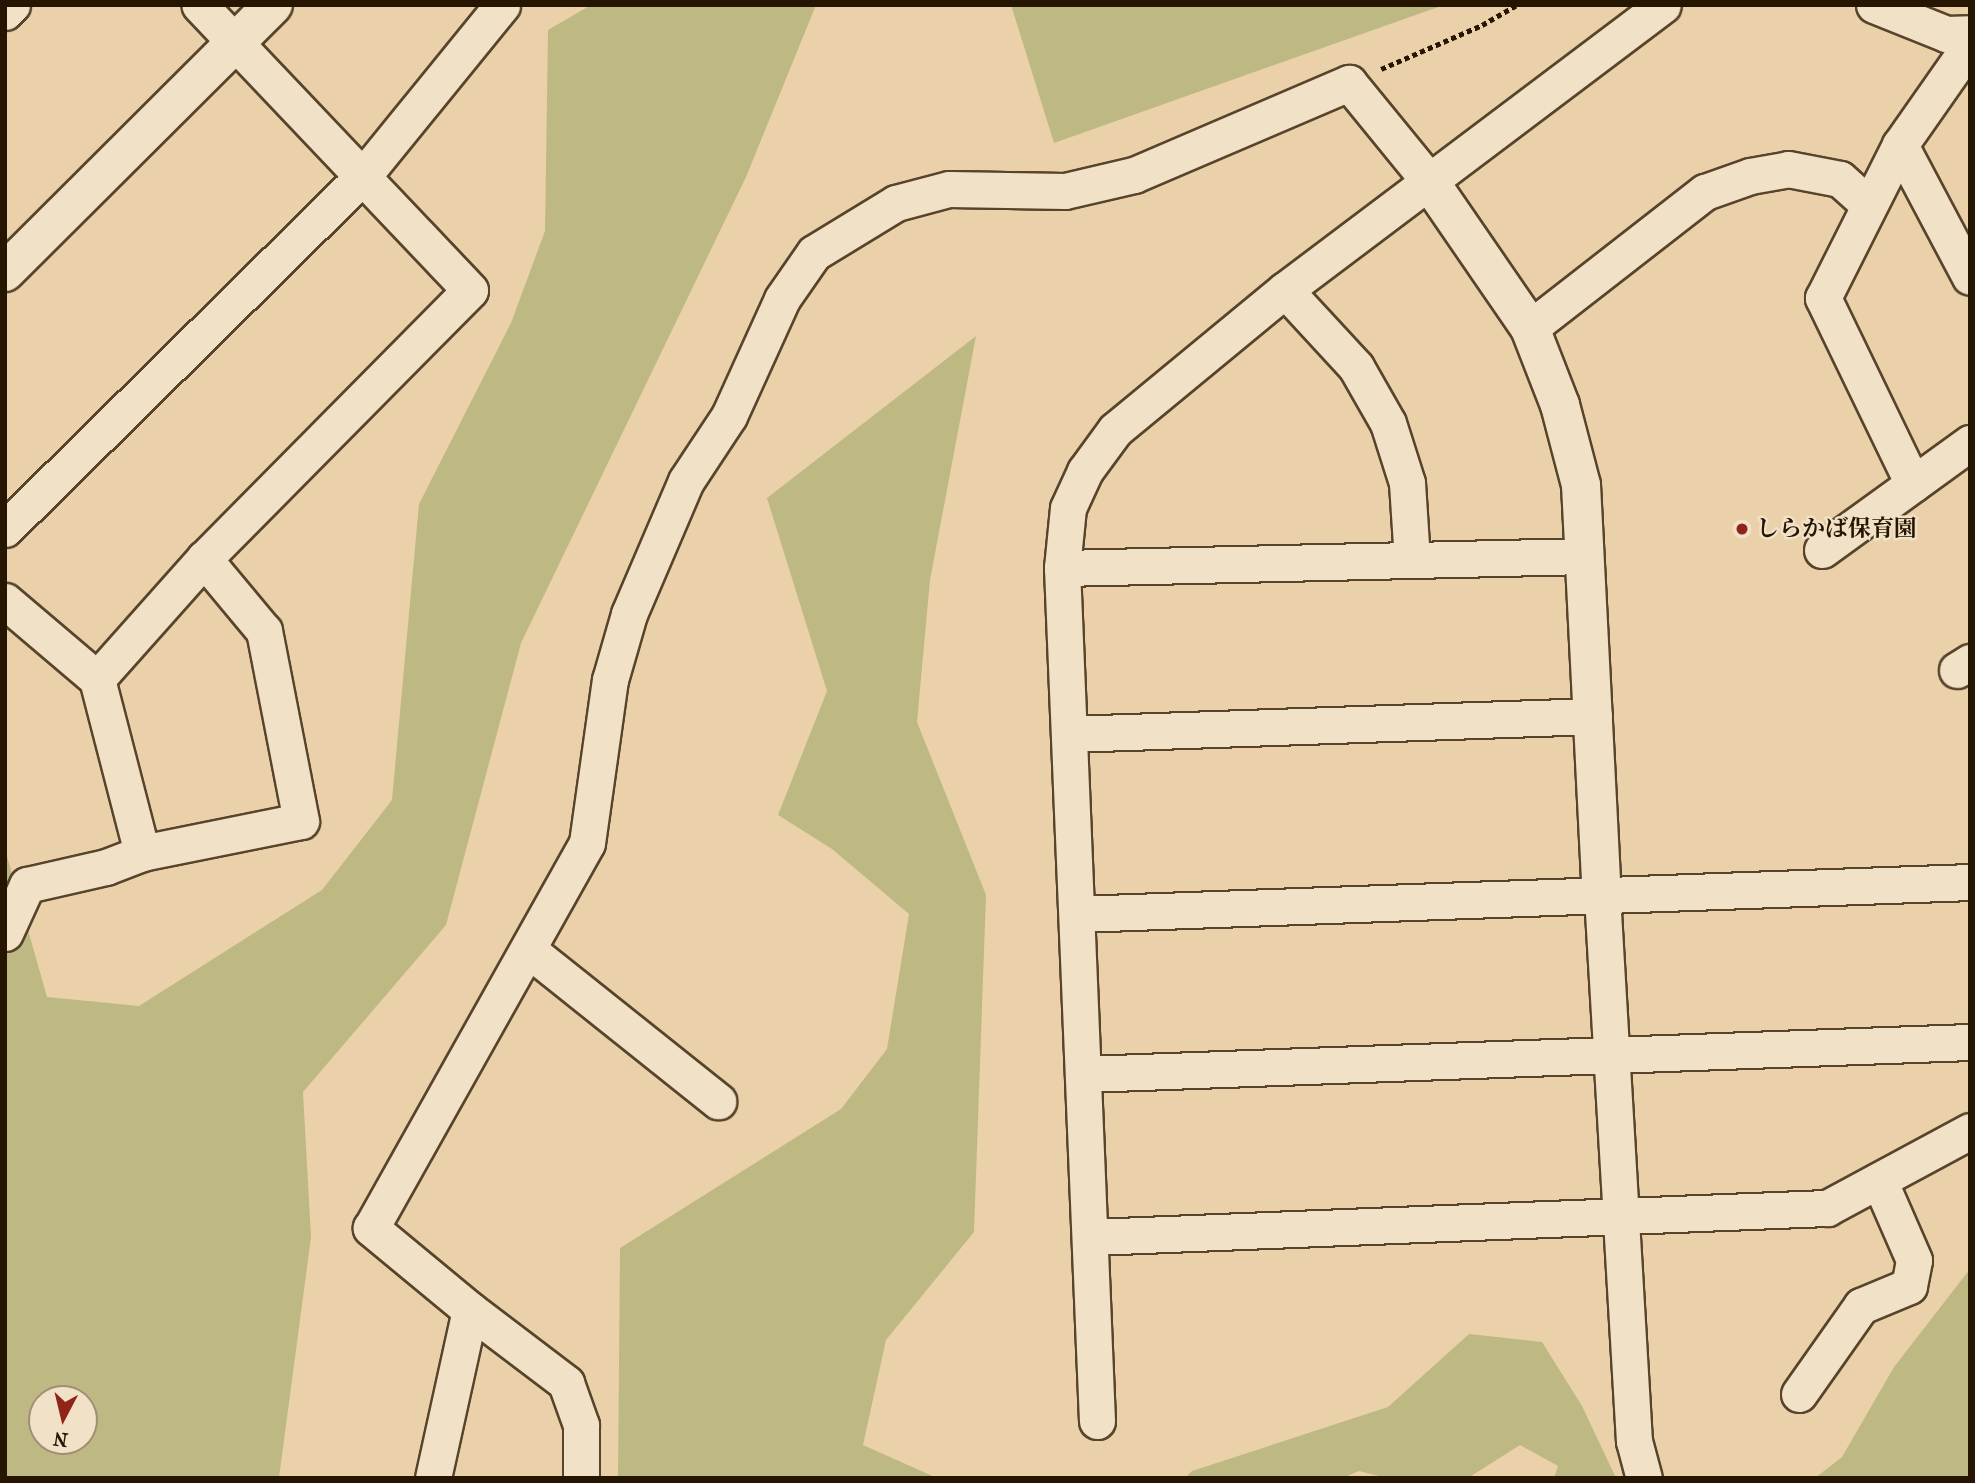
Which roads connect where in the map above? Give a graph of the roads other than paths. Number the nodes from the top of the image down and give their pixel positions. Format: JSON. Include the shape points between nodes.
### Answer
{"nodes":[{"id":1,"x":12,"y":5,"type":"edge"},
{"id":2,"x":200,"y":5,"type":"edge"},
{"id":3,"x":273,"y":5,"type":"edge"},
{"id":4,"x":502,"y":5,"type":"edge"},
{"id":5,"x":1662,"y":5,"type":"edge"},
{"id":6,"x":1874,"y":5,"type":"edge"},
{"id":7,"x":5,"y":12,"type":"edge"},
{"id":8,"x":1970,"y":33,"type":"edge"},
{"id":9,"x":236,"y":44,"type":"junction"},
{"id":10,"x":1970,"y":46,"type":"edge"},
{"id":11,"x":1900,"y":145,"type":"junction"},
{"id":12,"x":364,"y":175,"type":"junction"},
{"id":13,"x":1429,"y":181,"type":"junction"},
{"id":14,"x":1869,"y":205,"type":"junction"},
{"id":15,"x":5,"y":272,"type":"edge"},
{"id":16,"x":1970,"y":277,"type":"edge"},
{"id":17,"x":1285,"y":290,"type":"junction"},
{"id":18,"x":1530,"y":328,"type":"junction"},
{"id":19,"x":1969,"y":446,"type":"edge"},
{"id":20,"x":1913,"y":484,"type":"junction"},
{"id":21,"x":5,"y":529,"type":"edge"},
{"id":22,"x":1822,"y":550,"type":"dead end"},
{"id":23,"x":1585,"y":556,"type":"junction"},
{"id":24,"x":204,"y":559,"type":"junction"},
{"id":25,"x":1412,"y":561,"type":"junction"},
{"id":26,"x":1062,"y":568,"type":"junction"},
{"id":27,"x":5,"y":601,"type":"edge"},
{"id":28,"x":97,"y":678,"type":"junction"},
{"id":29,"x":1594,"y":716,"type":"junction"},
{"id":30,"x":1069,"y":734,"type":"junction"},
{"id":31,"x":142,"y":853,"type":"junction"},
{"id":32,"x":1970,"y":882,"type":"edge"},
{"id":33,"x":1602,"y":895,"type":"junction"},
{"id":34,"x":1077,"y":914,"type":"junction"},
{"id":35,"x":5,"y":933,"type":"edge"},
{"id":36,"x":530,"y":951,"type":"junction"},
{"id":37,"x":1970,"y":1042,"type":"edge"},
{"id":38,"x":1611,"y":1055,"type":"junction"},
{"id":39,"x":1085,"y":1074,"type":"junction"},
{"id":40,"x":718,"y":1101,"type":"dead end"},
{"id":41,"x":1970,"y":1131,"type":"edge"},
{"id":42,"x":1879,"y":1180,"type":"junction"},
{"id":43,"x":1618,"y":1213,"type":"junction"},
{"id":44,"x":1092,"y":1237,"type":"junction"},
{"id":45,"x":470,"y":1310,"type":"junction"},
{"id":46,"x":1800,"y":1394,"type":"dead end"},
{"id":47,"x":1097,"y":1421,"type":"dead end"},
{"id":48,"x":433,"y":1478,"type":"edge"},
{"id":49,"x":581,"y":1478,"type":"edge"},
{"id":50,"x":1644,"y":1478,"type":"edge"}],
"edges":[{"from":1,"to":7,"type":"street"},
{"from":2,"to":9,"type":"street"},
{"from":3,"to":9,"type":"street"},
{"from":4,"to":12,"type":"street"},
{"from":5,"to":13,"type":"street"},
{"from":6,"to":8,"type":"street","via":[[1946,34]]},
{"from":9,"to":12,"type":"street"},
{"from":9,"to":15,"type":"street"},
{"from":10,"to":11,"type":"street"},
{"from":11,"to":14,"type":"street"},
{"from":11,"to":16,"type":"street"},
{"from":12,"to":21,"type":"street"},
{"from":12,"to":24,"type":"street","via":[[470,290]]},
{"from":13,"to":17,"type":"street"},
{"from":13,"to":18,"type":"street"},
{"from":13,"to":36,"type":"street","via":[[1349,83],[1133,175],[1065,191],[949,189],[896,203],[814,253],[782,299],[729,416],[686,481],[648,566],[610,680],[587,844]]},
{"from":14,"to":18,"type":"street","via":[[1840,179],[1788,169],[1705,192]]},
{"from":14,"to":20,"type":"street","via":[[1823,298]]},
{"from":17,"to":25,"type":"street","via":[[1356,366],[1388,424],[1407,483]]},
{"from":17,"to":26,"type":"street","via":[[1115,430],[1085,471],[1068,508]]},
{"from":18,"to":23,"type":"street","via":[[1560,405],[1581,485]]},
{"from":19,"to":20,"type":"street"},
{"from":20,"to":22,"type":"street"},
{"from":23,"to":25,"type":"street"},
{"from":23,"to":29,"type":"street"},
{"from":24,"to":28,"type":"street"},
{"from":24,"to":31,"type":"street","via":[[264,631],[301,821]]},
{"from":25,"to":26,"type":"street"},
{"from":26,"to":30,"type":"street"},
{"from":27,"to":28,"type":"street"},
{"from":28,"to":31,"type":"street"},
{"from":29,"to":30,"type":"street"},
{"from":29,"to":33,"type":"street"},
{"from":30,"to":34,"type":"street"},
{"from":31,"to":35,"type":"street","via":[[106,867],[27,885]]},
{"from":32,"to":33,"type":"street"},
{"from":33,"to":34,"type":"street"},
{"from":33,"to":38,"type":"street"},
{"from":34,"to":39,"type":"street"},
{"from":36,"to":40,"type":"street"},
{"from":36,"to":45,"type":"street","via":[[371,1228]]},
{"from":37,"to":38,"type":"street"},
{"from":38,"to":39,"type":"street"},
{"from":38,"to":43,"type":"street"},
{"from":39,"to":44,"type":"street"},
{"from":41,"to":42,"type":"street"},
{"from":42,"to":43,"type":"street","via":[[1827,1208]]},
{"from":42,"to":46,"type":"street","via":[[1914,1260],[1909,1286],[1861,1306]]},
{"from":43,"to":44,"type":"street"},
{"from":43,"to":50,"type":"street","via":[[1634,1441]]},
{"from":44,"to":47,"type":"street"},
{"from":45,"to":48,"type":"street"},
{"from":45,"to":49,"type":"street","via":[[566,1383],[581,1425]]}]}
